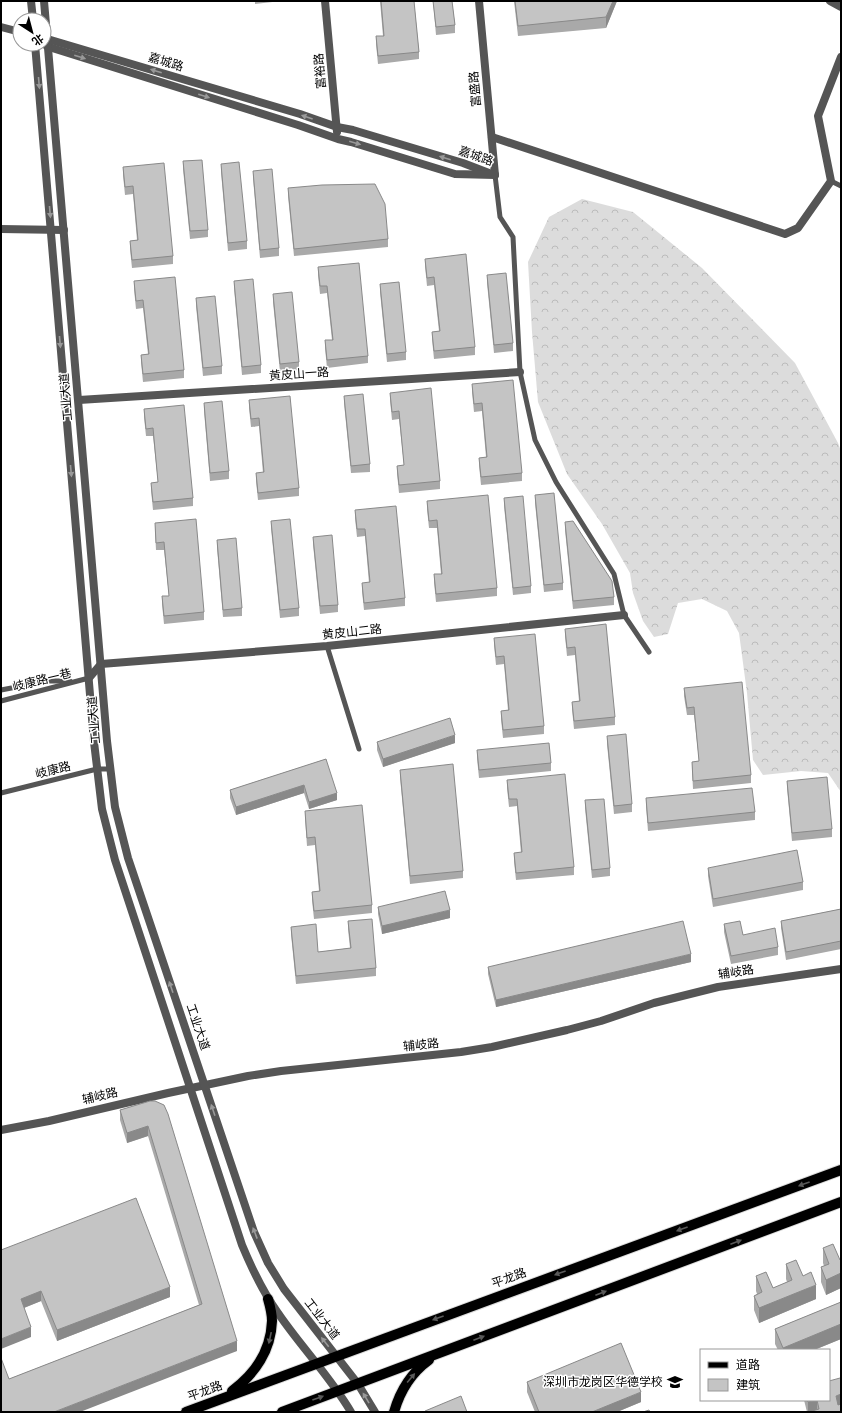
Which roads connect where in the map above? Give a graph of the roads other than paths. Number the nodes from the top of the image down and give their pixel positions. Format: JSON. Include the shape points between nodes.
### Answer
{"nodes":[{"id":1,"x":31,"y":1,"type":"edge"},
{"id":2,"x":44,"y":1,"type":"edge"},
{"id":3,"x":325,"y":1,"type":"edge"},
{"id":4,"x":479,"y":1,"type":"edge"},
{"id":5,"x":830,"y":1,"type":"edge"},
{"id":6,"x":841,"y":7,"type":"edge"},
{"id":7,"x":32,"y":12,"type":"edge"},
{"id":8,"x":45,"y":12,"type":"edge"},
{"id":9,"x":1,"y":27,"type":"edge"},
{"id":10,"x":12,"y":30,"type":"edge"},
{"id":11,"x":52,"y":44,"type":"edge"},
{"id":12,"x":52,"y":44,"type":"edge"},
{"id":13,"x":36,"y":52,"type":"edge"},
{"id":14,"x":47,"y":52,"type":"edge"},
{"id":15,"x":841,"y":57,"type":"edge"},
{"id":16,"x":337,"y":127,"type":"junction"},
{"id":17,"x":492,"y":137,"type":"junction"},
{"id":18,"x":338,"y":139,"type":"junction"},
{"id":19,"x":495,"y":175,"type":"junction"},
{"id":20,"x":831,"y":181,"type":"junction"},
{"id":21,"x":841,"y":186,"type":"edge"},
{"id":22,"x":1,"y":229,"type":"edge"},
{"id":23,"x":51,"y":230,"type":"junction"},
{"id":24,"x":64,"y":230,"type":"junction"},
{"id":25,"x":520,"y":372,"type":"junction"},
{"id":26,"x":79,"y":400,"type":"junction"},
{"id":27,"x":624,"y":615,"type":"junction"},
{"id":28,"x":327,"y":646,"type":"junction"},
{"id":29,"x":649,"y":652,"type":"dead end"},
{"id":30,"x":101,"y":664,"type":"junction"},
{"id":31,"x":89,"y":678,"type":"junction"},
{"id":32,"x":75,"y":682,"type":"junction"},
{"id":33,"x":1,"y":690,"type":"edge"},
{"id":34,"x":1,"y":701,"type":"edge"},
{"id":35,"x":359,"y":749,"type":"dead end"},
{"id":36,"x":110,"y":769,"type":"junction"},
{"id":37,"x":97,"y":770,"type":"junction"},
{"id":38,"x":1,"y":793,"type":"edge"},
{"id":39,"x":841,"y":969,"type":"edge"},
{"id":40,"x":205,"y":1085,"type":"junction"},
{"id":41,"x":190,"y":1088,"type":"junction"},
{"id":42,"x":1,"y":1130,"type":"edge"},
{"id":43,"x":841,"y":1170,"type":"edge"},
{"id":44,"x":841,"y":1202,"type":"edge"},
{"id":45,"x":268,"y":1299,"type":"junction"},
{"id":46,"x":440,"y":1353,"type":"junction"},
{"id":47,"x":336,"y":1356,"type":"junction"},
{"id":48,"x":317,"y":1363,"type":"junction"},
{"id":49,"x":358,"y":1384,"type":"junction"},
{"id":50,"x":338,"y":1391,"type":"junction"},
{"id":51,"x":215,"y":1401,"type":"junction"},
{"id":52,"x":186,"y":1412,"type":"edge"},
{"id":53,"x":282,"y":1412,"type":"edge"},
{"id":54,"x":351,"y":1412,"type":"edge"},
{"id":55,"x":375,"y":1412,"type":"edge"},
{"id":56,"x":394,"y":1412,"type":"edge"}],
"edges":[{"from":1,"to":7,"type":"street"},
{"from":2,"to":8,"type":"street","name":"工业大道"},
{"from":3,"to":16,"type":"street","name":"富裕路"},
{"from":4,"to":17,"type":"street","name":"富盛路"},
{"from":5,"to":6,"type":"street"},
{"from":9,"to":10,"type":"street"},
{"from":16,"to":11,"type":"street","name":"嘉城路","one_way":true,"via":[[300,114]]},
{"from":12,"to":18,"type":"street","name":"嘉城路","one_way":true},
{"from":13,"to":23,"type":"street","name":"工业大道","one_way":true},
{"from":14,"to":24,"type":"street","name":"工业大道"},
{"from":15,"to":20,"type":"street","via":[[818,116]]},
{"from":16,"to":18,"type":"street","name":"富裕路"},
{"from":19,"to":16,"type":"street","name":"嘉城路","one_way":true,"via":[[463,163]]},
{"from":17,"to":19,"type":"street","name":"富盛路"},
{"from":17,"to":20,"type":"street","via":[[785,234],[798,228]]},
{"from":18,"to":19,"type":"street","name":"嘉城路","one_way":true,"via":[[455,174]]},
{"from":19,"to":25,"type":"lane","via":[[500,216],[513,237]]},
{"from":20,"to":21,"type":"lane"},
{"from":22,"to":23,"type":"street"},
{"from":23,"to":24,"type":"street"},
{"from":23,"to":31,"type":"street","name":"工业大道","one_way":true},
{"from":24,"to":26,"type":"street","name":"工业大道"},
{"from":25,"to":26,"type":"street","name":"黄皮山一路"},
{"from":25,"to":27,"type":"lane","via":[[535,440],[556,482],[614,574]]},
{"from":26,"to":30,"type":"street","name":"工业大道"},
{"from":27,"to":28,"type":"street","name":"黄皮山二路"},
{"from":27,"to":29,"type":"lane"},
{"from":28,"to":30,"type":"street","name":"黄皮山二路"},
{"from":28,"to":35,"type":"lane"},
{"from":30,"to":31,"type":"street"},
{"from":30,"to":36,"type":"street","name":"工业大道"},
{"from":31,"to":32,"type":"lane","name":"岐康路一巷"},
{"from":31,"to":37,"type":"street","name":"工业大道"},
{"from":32,"to":33,"type":"lane","via":[[48,680]]},
{"from":32,"to":34,"type":"lane","name":"岐康路一巷"},
{"from":36,"to":37,"type":"lane","name":"岐康路"},
{"from":40,"to":36,"type":"street","name":"工业大道","one_way":true,"via":[[128,858],[115,807]]},
{"from":37,"to":38,"type":"lane","name":"岐康路"},
{"from":37,"to":41,"type":"street","name":"工业大道","via":[[102,809],[115,860]]},
{"from":39,"to":40,"type":"street","name":"辅岐路","via":[[718,987],[654,1003],[601,1021],[492,1047],[281,1071]]},
{"from":40,"to":41,"type":"street","name":"辅岐路"},
{"from":47,"to":40,"type":"street","name":"工业大道","one_way":true,"via":[[284,1289],[263,1253]]},
{"from":41,"to":42,"type":"street","name":"辅岐路"},
{"from":41,"to":45,"type":"street","name":"工业大道","via":[[242,1245]]},
{"from":43,"to":47,"type":"main road","name":"平龙路","one_way":true},
{"from":46,"to":44,"type":"main road","one_way":true},
{"from":45,"to":48,"type":"street","name":"工业大道"},
{"from":45,"to":51,"type":"main road","one_way":true,"via":[[272,1319],[271,1333],[262,1360],[242,1384]]},
{"from":46,"to":49,"type":"main road"},
{"from":56,"to":46,"type":"main road","one_way":true,"via":[[407,1382],[420,1366]]},
{"from":47,"to":48,"type":"main road","name":"平龙路"},
{"from":47,"to":49,"type":"street","name":"工业大道"},
{"from":48,"to":50,"type":"street","name":"工业大道"},
{"from":48,"to":51,"type":"main road","name":"平龙路"},
{"from":49,"to":50,"type":"main road"},
{"from":55,"to":49,"type":"street","name":"工业大道","one_way":true},
{"from":53,"to":50,"type":"main road","one_way":true},
{"from":50,"to":54,"type":"street","name":"工业大道"},
{"from":51,"to":52,"type":"main road","name":"平龙路"}]}
